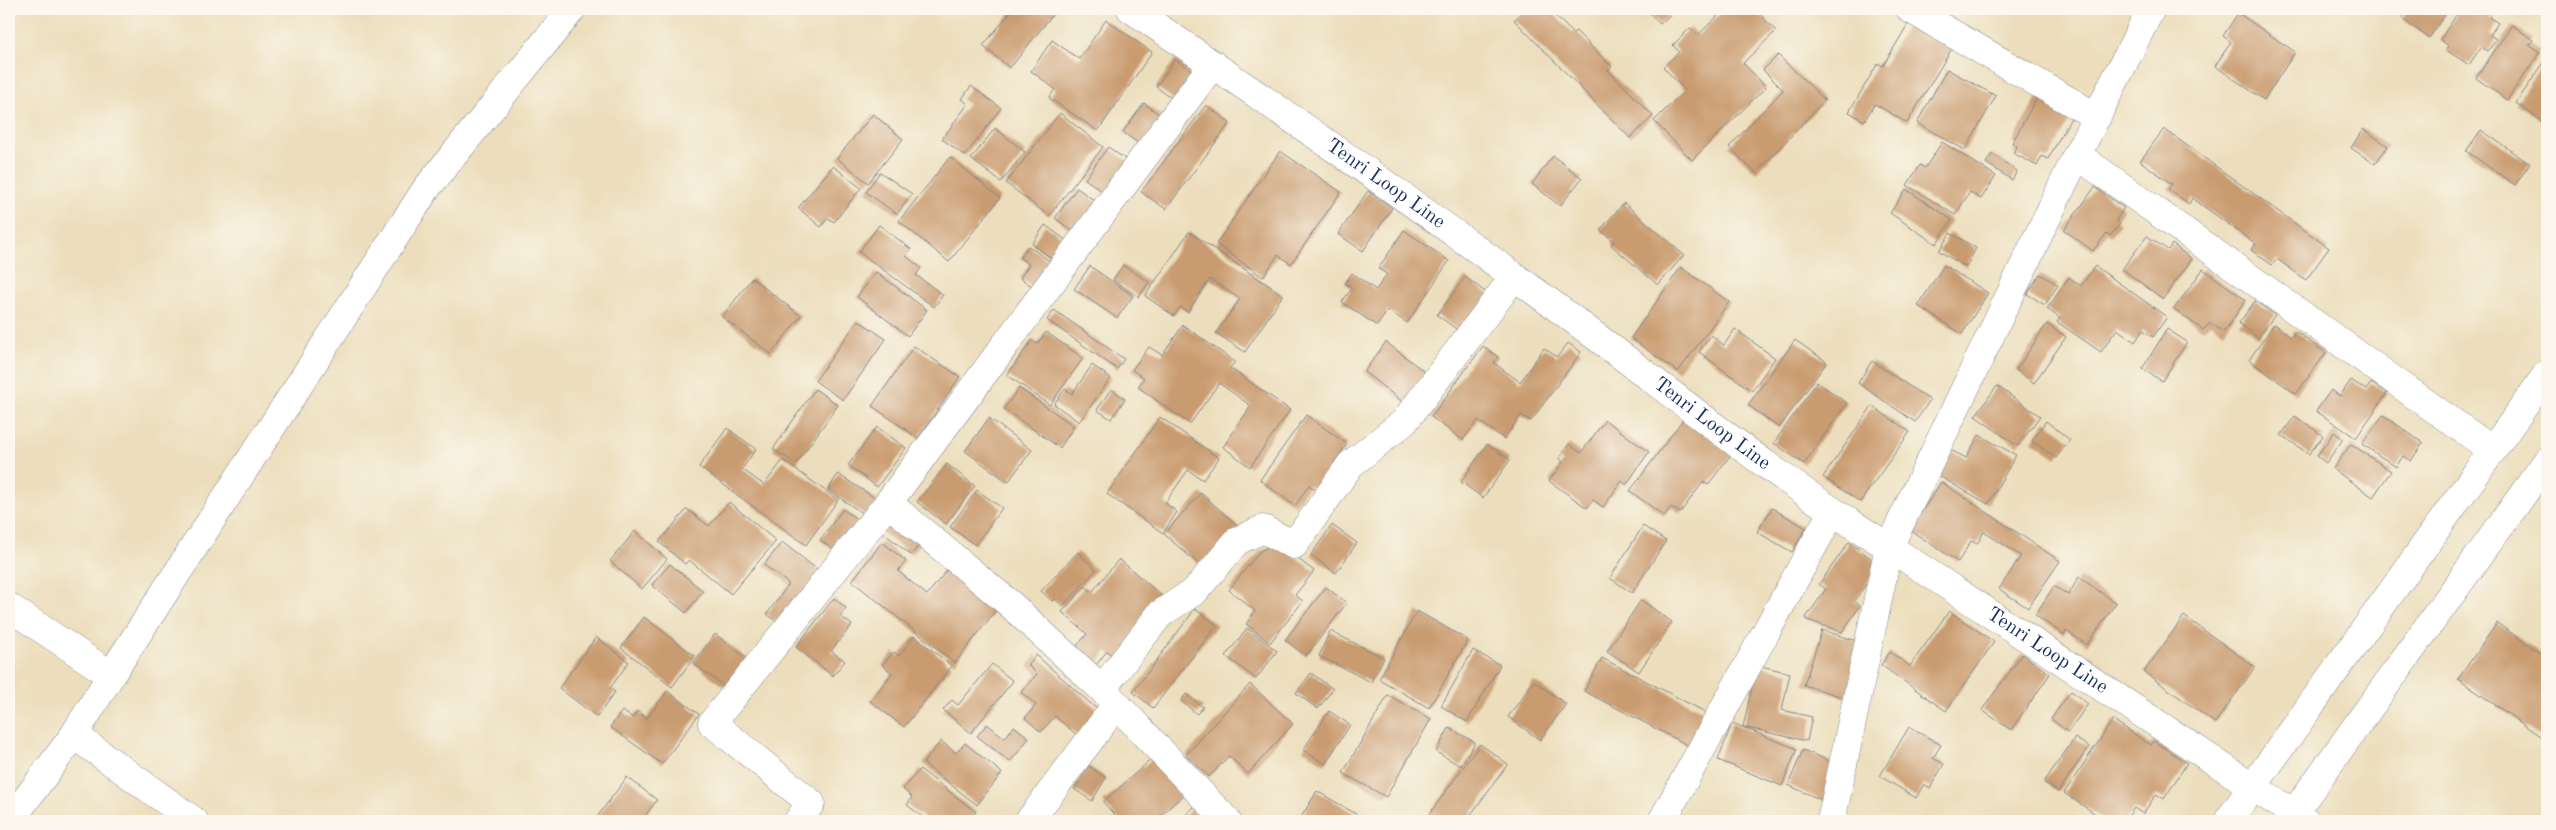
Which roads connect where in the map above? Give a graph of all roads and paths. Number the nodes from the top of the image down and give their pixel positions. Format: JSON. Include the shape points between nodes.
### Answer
{"nodes":[{"id":1,"x":572,"y":9,"type":"edge"},
{"id":2,"x":1131,"y":9,"type":"edge"},
{"id":3,"x":1910,"y":9,"type":"edge"},
{"id":4,"x":2151,"y":9,"type":"edge"},
{"id":5,"x":1213,"y":64,"type":"junction"},
{"id":6,"x":2097,"y":116,"type":"junction"},
{"id":7,"x":2077,"y":155,"type":"junction"},
{"id":8,"x":1514,"y":277,"type":"junction"},
{"id":9,"x":2547,"y":374,"type":"edge"},
{"id":10,"x":2492,"y":450,"type":"junction"},
{"id":11,"x":2547,"y":461,"type":"edge"},
{"id":12,"x":888,"y":503,"type":"junction"},
{"id":13,"x":1832,"y":512,"type":"junction"},
{"id":14,"x":1889,"y":547,"type":"junction"},
{"id":15,"x":9,"y":607,"type":"edge"},
{"id":16,"x":110,"y":674,"type":"junction"},
{"id":17,"x":1110,"y":696,"type":"junction"},
{"id":18,"x":74,"y":735,"type":"junction"},
{"id":19,"x":2252,"y":786,"type":"junction"},
{"id":20,"x":2295,"y":819,"type":"edge"},
{"id":21,"x":10,"y":821,"type":"edge"},
{"id":22,"x":194,"y":821,"type":"edge"},
{"id":23,"x":798,"y":821,"type":"edge"},
{"id":24,"x":1029,"y":821,"type":"edge"},
{"id":25,"x":1227,"y":821,"type":"edge"},
{"id":26,"x":1662,"y":821,"type":"edge"},
{"id":27,"x":1830,"y":821,"type":"edge"},
{"id":28,"x":2228,"y":821,"type":"edge"}],
"edges":[{"from":1,"to":16,"type":"street","via":[[426,189]]},
{"from":2,"to":5,"type":"street","name":"Tenri Loop Line"},
{"from":3,"to":6,"type":"street"},
{"from":4,"to":6,"type":"street"},
{"from":5,"to":8,"type":"street","name":"Tenri Loop Line"},
{"from":5,"to":12,"type":"street"},
{"from":6,"to":7,"type":"street"},
{"from":7,"to":10,"type":"street"},
{"from":7,"to":14,"type":"street"},
{"from":8,"to":13,"type":"street","name":"Tenri Loop Line"},
{"from":8,"to":17,"type":"street","via":[[1404,422],[1350,465],[1294,545],[1263,529],[1237,541],[1195,591],[1160,614]]},
{"from":9,"to":10,"type":"street"},
{"from":10,"to":19,"type":"street"},
{"from":11,"to":20,"type":"street"},
{"from":12,"to":17,"type":"street","via":[[1010,604]]},
{"from":12,"to":23,"type":"street","via":[[712,723],[811,803]]},
{"from":13,"to":14,"type":"street","name":"Tenri Loop Line"},
{"from":13,"to":26,"type":"street"},
{"from":14,"to":19,"type":"street","name":"Tenri Loop Line"},
{"from":14,"to":27,"type":"street"},
{"from":15,"to":16,"type":"street"},
{"from":16,"to":18,"type":"street"},
{"from":17,"to":24,"type":"street"},
{"from":17,"to":25,"type":"street"},
{"from":18,"to":21,"type":"street"},
{"from":18,"to":22,"type":"street"},
{"from":19,"to":20,"type":"street","name":"Tenri Loop Line"},
{"from":19,"to":28,"type":"street"}]}
